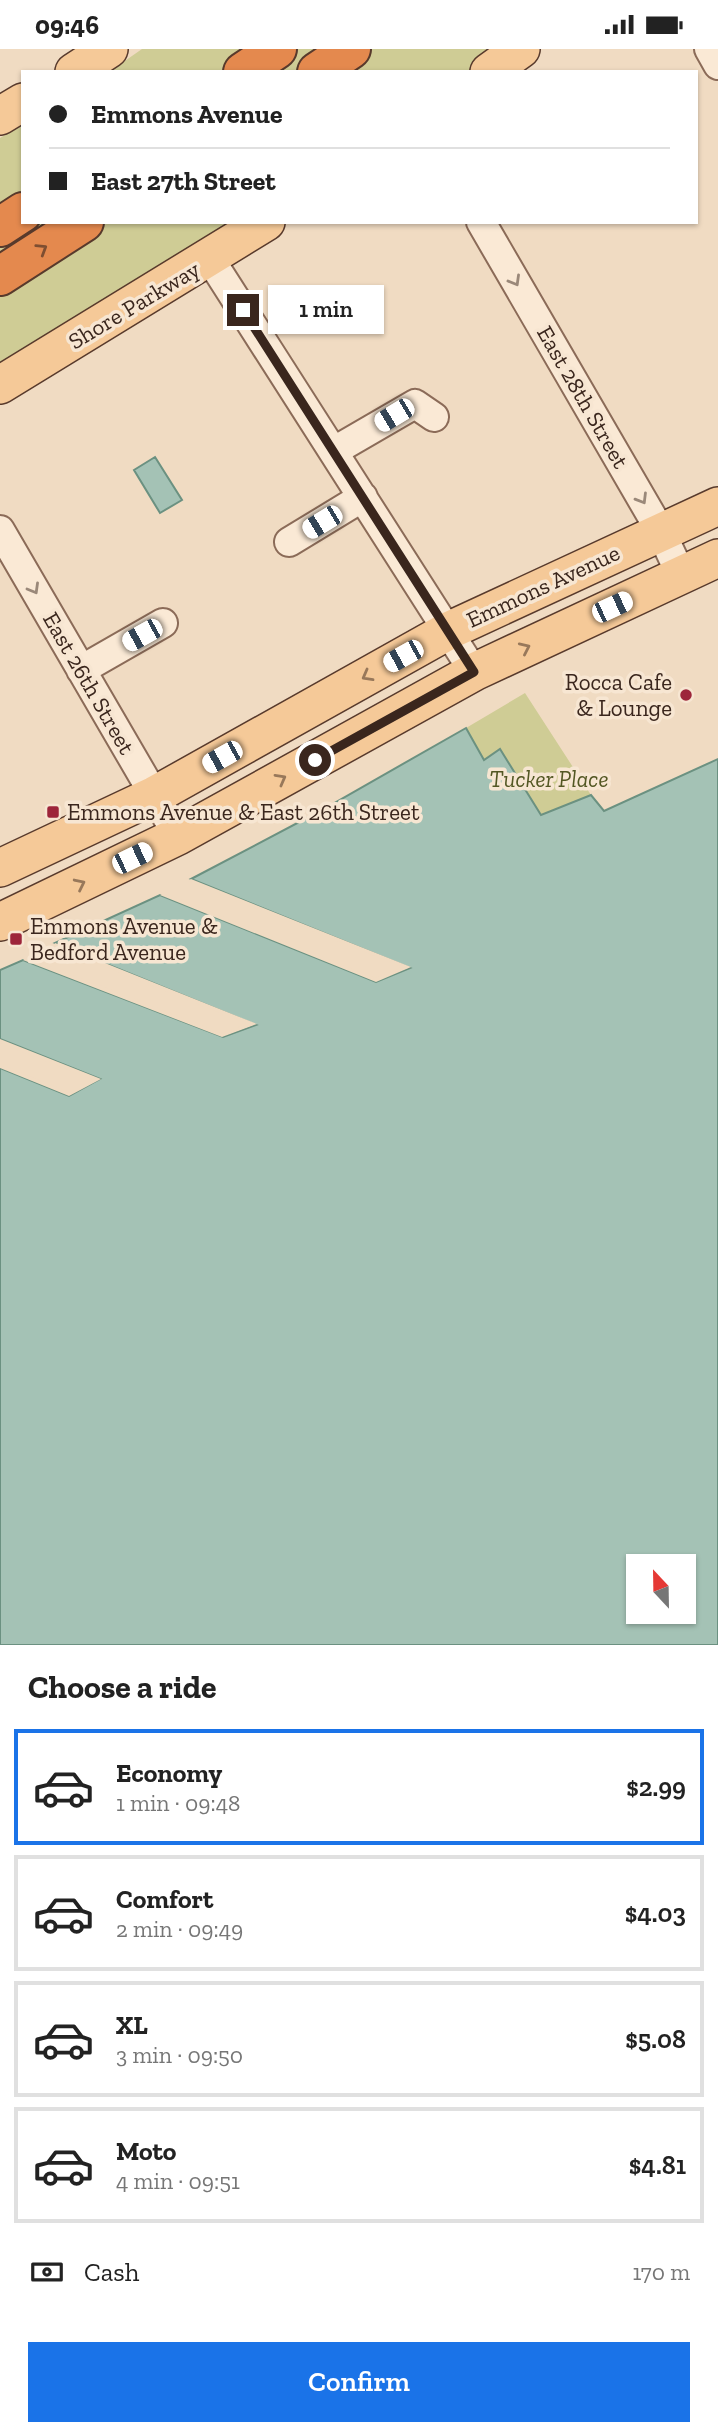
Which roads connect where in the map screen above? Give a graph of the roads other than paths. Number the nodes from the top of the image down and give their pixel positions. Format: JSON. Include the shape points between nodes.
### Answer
{"nodes":[{"id":1,"x":277,"y":49,"type":"edge"},
{"id":2,"x":351,"y":49,"type":"edge"},
{"id":3,"x":521,"y":49,"type":"edge"},
{"id":4,"x":709,"y":49,"type":"edge"},
{"id":5,"x":718,"y":64,"type":"edge"},
{"id":6,"x":246,"y":70,"type":"edge"},
{"id":7,"x":320,"y":70,"type":"edge"},
{"id":8,"x":492,"y":70,"type":"edge"},
{"id":9,"x":21,"y":103,"type":"edge"},
{"id":10,"x":0,"y":115,"type":"edge"},
{"id":11,"x":21,"y":213,"type":"edge"},
{"id":12,"x":81,"y":224,"type":"edge"},
{"id":13,"x":263,"y":224,"type":"edge"},
{"id":14,"x":482,"y":224,"type":"edge"},
{"id":15,"x":0,"y":227,"type":"edge"},
{"id":16,"x":210,"y":259,"type":"junction"},
{"id":17,"x":0,"y":276,"type":"edge"},
{"id":18,"x":0,"y":385,"type":"edge"},
{"id":19,"x":434,"y":417,"type":"dead end"},
{"id":20,"x":334,"y":451,"type":"junction"},
{"id":21,"x":363,"y":497,"type":"junction"},
{"id":22,"x":718,"y":506,"type":"edge"},
{"id":23,"x":0,"y":530,"type":"edge"},
{"id":24,"x":661,"y":532,"type":"junction"},
{"id":25,"x":289,"y":542,"type":"dead end"},
{"id":26,"x":718,"y":558,"type":"edge"},
{"id":27,"x":681,"y":575,"type":"junction"},
{"id":28,"x":163,"y":623,"type":"dead end"},
{"id":29,"x":448,"y":631,"type":"junction"},
{"id":30,"x":81,"y":670,"type":"junction"},
{"id":31,"x":474,"y":672,"type":"junction"},
{"id":32,"x":155,"y":795,"type":"junction"},
{"id":33,"x":178,"y":836,"type":"junction"},
{"id":34,"x":0,"y":868,"type":"edge"},
{"id":35,"x":0,"y":922,"type":"edge"}],
"edges":[{"from":1,"to":6,"type":"highway"},
{"from":2,"to":7,"type":"highway"},
{"from":3,"to":8,"type":"main road"},
{"from":4,"to":5,"type":"street"},
{"from":9,"to":10,"type":"main road"},
{"from":11,"to":15,"type":"highway"},
{"from":17,"to":12,"type":"highway","one_way":true},
{"from":13,"to":16,"type":"main road","name":"Shore Parkway"},
{"from":14,"to":24,"type":"street","name":"East 28th Street","one_way":true},
{"from":16,"to":18,"type":"main road","name":"Shore Parkway"},
{"from":16,"to":20,"type":"street"},
{"from":19,"to":20,"type":"street","via":[[415,404]]},
{"from":20,"to":21,"type":"street"},
{"from":21,"to":25,"type":"street"},
{"from":21,"to":29,"type":"street"},
{"from":22,"to":24,"type":"main road","name":"Emmons Avenue"},
{"from":23,"to":30,"type":"street","name":"East 26th Street","one_way":true},
{"from":24,"to":27,"type":"street","name":"East 28th Street"},
{"from":24,"to":29,"type":"main road","name":"Emmons Avenue"},
{"from":26,"to":27,"type":"main road"},
{"from":31,"to":27,"type":"main road","one_way":true},
{"from":28,"to":30,"type":"street"},
{"from":29,"to":31,"type":"street"},
{"from":29,"to":32,"type":"main road","name":"Emmons Avenue","one_way":true},
{"from":30,"to":32,"type":"street","name":"East 26th Street"},
{"from":33,"to":31,"type":"main road","one_way":true},
{"from":32,"to":33,"type":"street","name":"East 26th Street"},
{"from":32,"to":34,"type":"main road","name":"Emmons Avenue"},
{"from":35,"to":33,"type":"main road","one_way":true}]}
